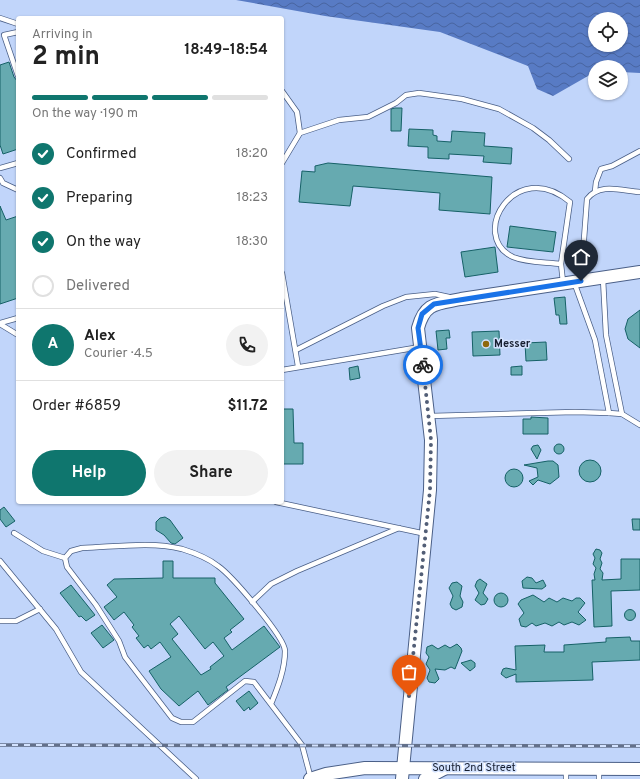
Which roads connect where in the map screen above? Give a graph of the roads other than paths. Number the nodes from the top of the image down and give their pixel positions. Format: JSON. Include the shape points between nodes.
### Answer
{"nodes":[{"id":1,"x":0,"y":18,"type":"edge"},
{"id":2,"x":16,"y":23,"type":"edge"},
{"id":3,"x":16,"y":32,"type":"edge"},
{"id":4,"x":2,"y":35,"type":"edge"},
{"id":5,"x":16,"y":71,"type":"edge"},
{"id":6,"x":284,"y":95,"type":"edge"},
{"id":7,"x":300,"y":133,"type":"junction"},
{"id":8,"x":640,"y":151,"type":"edge"},
{"id":9,"x":569,"y":159,"type":"dead end"},
{"id":10,"x":284,"y":160,"type":"edge"},
{"id":11,"x":16,"y":164,"type":"edge"},
{"id":12,"x":0,"y":168,"type":"edge"},
{"id":13,"x":0,"y":178,"type":"edge"},
{"id":14,"x":16,"y":189,"type":"edge"},
{"id":15,"x":596,"y":191,"type":"junction"},
{"id":16,"x":640,"y":192,"type":"edge"},
{"id":17,"x":561,"y":264,"type":"junction"},
{"id":18,"x":640,"y":272,"type":"edge"},
{"id":19,"x":603,"y":278,"type":"junction"},
{"id":20,"x":573,"y":283,"type":"junction"},
{"id":21,"x":284,"y":284,"type":"edge"},
{"id":22,"x":461,"y":299,"type":"junction"},
{"id":23,"x":16,"y":319,"type":"edge"},
{"id":24,"x":0,"y":324,"type":"edge"},
{"id":25,"x":16,"y":334,"type":"edge"},
{"id":26,"x":421,"y":347,"type":"junction"},
{"id":27,"x":296,"y":350,"type":"junction"},
{"id":28,"x":298,"y":366,"type":"junction"},
{"id":29,"x":284,"y":370,"type":"edge"},
{"id":30,"x":610,"y":413,"type":"junction"},
{"id":31,"x":622,"y":414,"type":"junction"},
{"id":32,"x":428,"y":416,"type":"junction"},
{"id":33,"x":640,"y":425,"type":"edge"},
{"id":34,"x":284,"y":504,"type":"edge"},
{"id":35,"x":399,"y":528,"type":"junction"},
{"id":36,"x":14,"y":533,"type":"dead end"},
{"id":37,"x":426,"y":534,"type":"junction"},
{"id":38,"x":65,"y":558,"type":"junction"},
{"id":39,"x":0,"y":561,"type":"edge"},
{"id":40,"x":252,"y":602,"type":"junction"},
{"id":41,"x":40,"y":609,"type":"junction"},
{"id":42,"x":0,"y":621,"type":"edge"},
{"id":43,"x":271,"y":704,"type":"junction"},
{"id":44,"x":445,"y":768,"type":"junction"},
{"id":45,"x":640,"y":769,"type":"edge"},
{"id":46,"x":403,"y":774,"type":"edge"},
{"id":47,"x":566,"y":774,"type":"edge"},
{"id":48,"x":599,"y":774,"type":"edge"},
{"id":49,"x":196,"y":779,"type":"edge"},
{"id":50,"x":311,"y":779,"type":"edge"},
{"id":51,"x":425,"y":779,"type":"edge"}],
"edges":[{"from":1,"to":2,"type":"lane"},
{"from":3,"to":4,"type":"lane"},
{"from":4,"to":5,"type":"lane"},
{"from":6,"to":7,"type":"lane","via":[[297,112]]},
{"from":7,"to":9,"type":"lane","via":[[339,120],[368,117],[406,95],[432,95],[481,104],[515,117],[549,140]]},
{"from":7,"to":10,"type":"lane"},
{"from":8,"to":15,"type":"lane","via":[[601,169]]},
{"from":11,"to":12,"type":"lane"},
{"from":13,"to":14,"type":"lane","via":[[3,183]]},
{"from":15,"to":16,"type":"lane","via":[[603,188]]},
{"from":15,"to":20,"type":"lane","via":[[587,199]]},
{"from":17,"to":17,"type":"lane","via":[[512,257],[502,249],[495,237],[495,221],[510,196],[523,189],[540,188],[556,191],[570,202]]},
{"from":17,"to":20,"type":"lane"},
{"from":18,"to":19,"type":"street"},
{"from":19,"to":20,"type":"street"},
{"from":19,"to":31,"type":"lane","via":[[606,335]]},
{"from":20,"to":22,"type":"street"},
{"from":20,"to":30,"type":"lane","via":[[595,340]]},
{"from":21,"to":27,"type":"lane"},
{"from":22,"to":26,"type":"street","via":[[434,304],[422,314],[418,328]]},
{"from":22,"to":27,"type":"lane","via":[[435,294],[406,297],[376,309]]},
{"from":23,"to":24,"type":"lane"},
{"from":24,"to":25,"type":"lane"},
{"from":26,"to":28,"type":"lane"},
{"from":26,"to":32,"type":"street"},
{"from":27,"to":28,"type":"lane"},
{"from":28,"to":29,"type":"lane"},
{"from":30,"to":31,"type":"lane"},
{"from":30,"to":32,"type":"lane"},
{"from":31,"to":33,"type":"lane"},
{"from":32,"to":37,"type":"street","via":[[431,440]]},
{"from":34,"to":35,"type":"lane"},
{"from":35,"to":37,"type":"lane"},
{"from":35,"to":40,"type":"lane","via":[[271,584]]},
{"from":36,"to":38,"type":"lane","via":[[42,551]]},
{"from":37,"to":46,"type":"street"},
{"from":38,"to":40,"type":"lane","via":[[71,551],[82,548],[156,546],[181,549],[208,558],[220,567]]},
{"from":38,"to":43,"type":"lane","via":[[67,567],[119,641],[125,657],[172,718],[180,722],[193,722],[249,680],[254,682]]},
{"from":39,"to":41,"type":"lane"},
{"from":40,"to":43,"type":"lane","via":[[280,637],[286,650],[279,683]]},
{"from":41,"to":42,"type":"lane","via":[[16,620]]},
{"from":41,"to":49,"type":"lane","via":[[56,629],[81,672]]},
{"from":43,"to":50,"type":"lane","via":[[302,745]]},
{"from":44,"to":46,"type":"street","name":"South 2nd Street"},
{"from":44,"to":47,"type":"street","name":"South 2nd Street"},
{"from":44,"to":51,"type":"street"},
{"from":45,"to":48,"type":"street","name":"South 2nd Street"},
{"from":46,"to":50,"type":"street","name":"South 2nd Street","via":[[356,769]]},
{"from":47,"to":48,"type":"street","name":"South 2nd Street"}]}
